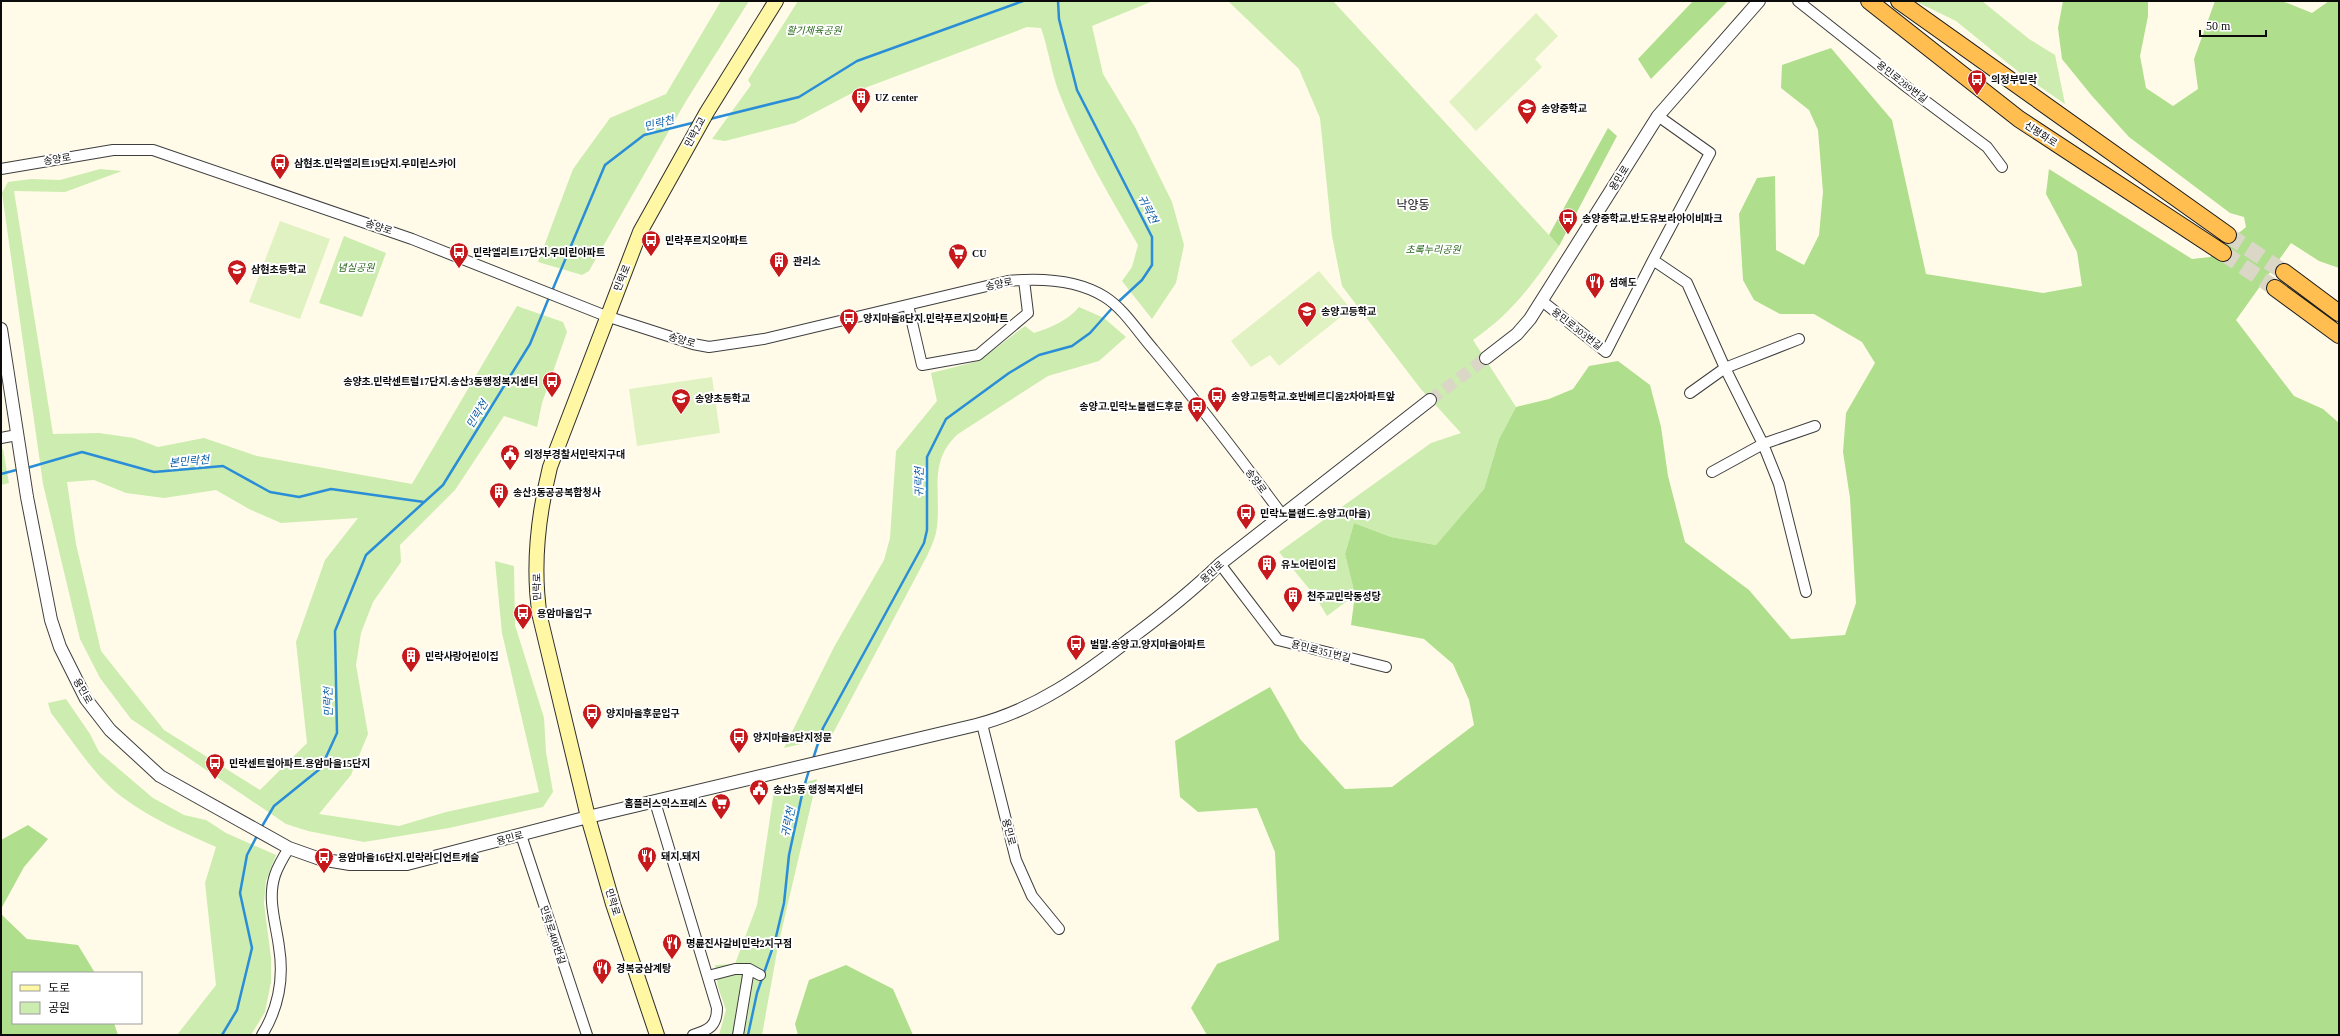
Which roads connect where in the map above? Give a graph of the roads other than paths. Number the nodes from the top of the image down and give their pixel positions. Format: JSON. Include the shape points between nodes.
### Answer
{"nodes":[{"id":1,"x":776,"y":1,"type":"edge"},
{"id":2,"x":1759,"y":1,"type":"edge"},
{"id":3,"x":1798,"y":1,"type":"edge"},
{"id":4,"x":1869,"y":1,"type":"edge"},
{"id":5,"x":1899,"y":1,"type":"edge"},
{"id":6,"x":1658,"y":116,"type":"junction"},
{"id":7,"x":2002,"y":167,"type":"dead end"},
{"id":8,"x":1,"y":169,"type":"edge"},
{"id":9,"x":672,"y":173,"type":"joint"},
{"id":10,"x":2228,"y":235,"type":"tunnel mouth"},
{"id":11,"x":2223,"y":253,"type":"tunnel mouth"},
{"id":12,"x":1653,"y":260,"type":"junction"},
{"id":13,"x":2284,"y":272,"type":"tunnel mouth"},
{"id":14,"x":1024,"y":280,"type":"junction"},
{"id":15,"x":2275,"y":288,"type":"tunnel mouth"},
{"id":16,"x":1542,"y":301,"type":"junction"},
{"id":17,"x":908,"y":305,"type":"junction"},
{"id":18,"x":2339,"y":312,"type":"edge"},
{"id":19,"x":606,"y":316,"type":"junction"},
{"id":20,"x":1,"y":329,"type":"edge"},
{"id":21,"x":2339,"y":335,"type":"edge"},
{"id":22,"x":1799,"y":339,"type":"dead end"},
{"id":23,"x":1486,"y":358,"type":"tunnel mouth"},
{"id":24,"x":1725,"y":368,"type":"junction"},
{"id":25,"x":1690,"y":393,"type":"dead end"},
{"id":26,"x":1430,"y":400,"type":"tunnel mouth"},
{"id":27,"x":1815,"y":426,"type":"dead end"},
{"id":28,"x":17,"y":435,"type":"junction"},
{"id":29,"x":1,"y":438,"type":"edge"},
{"id":30,"x":1763,"y":444,"type":"junction"},
{"id":31,"x":1712,"y":472,"type":"dead end"},
{"id":32,"x":1283,"y":516,"type":"junction"},
{"id":33,"x":1220,"y":564,"type":"junction"},
{"id":34,"x":1806,"y":592,"type":"dead end"},
{"id":35,"x":1386,"y":667,"type":"dead end"},
{"id":36,"x":982,"y":724,"type":"junction"},
{"id":37,"x":655,"y":802,"type":"junction"},
{"id":38,"x":588,"y":817,"type":"junction"},
{"id":39,"x":520,"y":835,"type":"junction"},
{"id":40,"x":289,"y":848,"type":"junction"},
{"id":41,"x":1059,"y":929,"type":"dead end"},
{"id":42,"x":749,"y":969,"type":"junction"},
{"id":43,"x":760,"y":975,"type":"dead end"},
{"id":44,"x":708,"y":976,"type":"junction"},
{"id":45,"x":262,"y":1035,"type":"edge"},
{"id":46,"x":587,"y":1035,"type":"edge"},
{"id":47,"x":657,"y":1035,"type":"edge"},
{"id":48,"x":694,"y":1035,"type":"edge"},
{"id":49,"x":738,"y":1035,"type":"edge"}],
"edges":[{"from":1,"to":9,"type":"main road","name":"민락2교"},
{"from":2,"to":6,"type":"street","name":"용민로"},
{"from":3,"to":7,"type":"street","name":"용민로289번길","via":[[1987,147]]},
{"from":4,"to":11,"type":"highway","name":"신평화로","via":[[2019,120]]},
{"from":5,"to":10,"type":"highway"},
{"from":6,"to":12,"type":"street","name":"용민로303번길","via":[[1710,153]]},
{"from":6,"to":16,"type":"street","name":"용민로"},
{"from":8,"to":19,"type":"street","name":"송양로","via":[[113,150],[153,150],[403,235]]},
{"from":9,"to":19,"type":"main road","name":"민락로","via":[[640,232]]},
{"from":12,"to":16,"type":"street","name":"용민로303번길","via":[[1606,352]]},
{"from":12,"to":24,"type":"street","via":[[1687,283]]},
{"from":13,"to":18,"type":"highway"},
{"from":14,"to":17,"type":"street","name":"송양로","via":[[1004,282]]},
{"from":14,"to":17,"type":"street","via":[[1028,313],[978,355],[922,365]]},
{"from":14,"to":32,"type":"street","name":"송양로","via":[[1058,281],[1090,290],[1111,302],[1125,315],[1200,405]]},
{"from":15,"to":21,"type":"highway"},
{"from":16,"to":23,"type":"street","name":"용민로","via":[[1517,334]]},
{"from":17,"to":19,"type":"street","name":"송양로","via":[[764,339],[709,347]]},
{"from":19,"to":38,"type":"main road","name":"민락로","via":[[550,467],[537,537],[537,600]]},
{"from":20,"to":28,"type":"street"},
{"from":22,"to":24,"type":"street"},
{"from":24,"to":25,"type":"street"},
{"from":24,"to":30,"type":"street"},
{"from":26,"to":32,"type":"street","name":"용민로"},
{"from":27,"to":30,"type":"street"},
{"from":28,"to":29,"type":"street"},
{"from":28,"to":40,"type":"street","name":"용민로","via":[[51,620],[60,647],[86,699],[110,730],[160,776]]},
{"from":30,"to":31,"type":"street"},
{"from":30,"to":34,"type":"street","via":[[1779,484]]},
{"from":32,"to":33,"type":"street","name":"용민로"},
{"from":33,"to":35,"type":"street","name":"용민로351번길","via":[[1278,640]]},
{"from":33,"to":36,"type":"street","name":"용민로","via":[[1188,595],[1094,667],[1037,704]]},
{"from":36,"to":37,"type":"street","name":"용민로"},
{"from":36,"to":41,"type":"street","name":"용민로","via":[[1016,860],[1032,896]]},
{"from":37,"to":38,"type":"street","name":"용민로"},
{"from":37,"to":44,"type":"street"},
{"from":38,"to":39,"type":"street","name":"용민로"},
{"from":38,"to":47,"type":"main road","name":"민락로","via":[[612,904]]},
{"from":39,"to":40,"type":"street","name":"용민로","via":[[407,864],[350,864],[320,859]]},
{"from":39,"to":46,"type":"street","name":"민락로400번길"},
{"from":40,"to":45,"type":"street","via":[[275,875],[271,907],[280,948],[281,984],[271,1020]]},
{"from":42,"to":43,"type":"street"},
{"from":42,"to":44,"type":"street","via":[[735,969]]},
{"from":42,"to":49,"type":"street"},
{"from":44,"to":48,"type":"street","via":[[717,1008],[717,1019],[712,1025]]}]}
